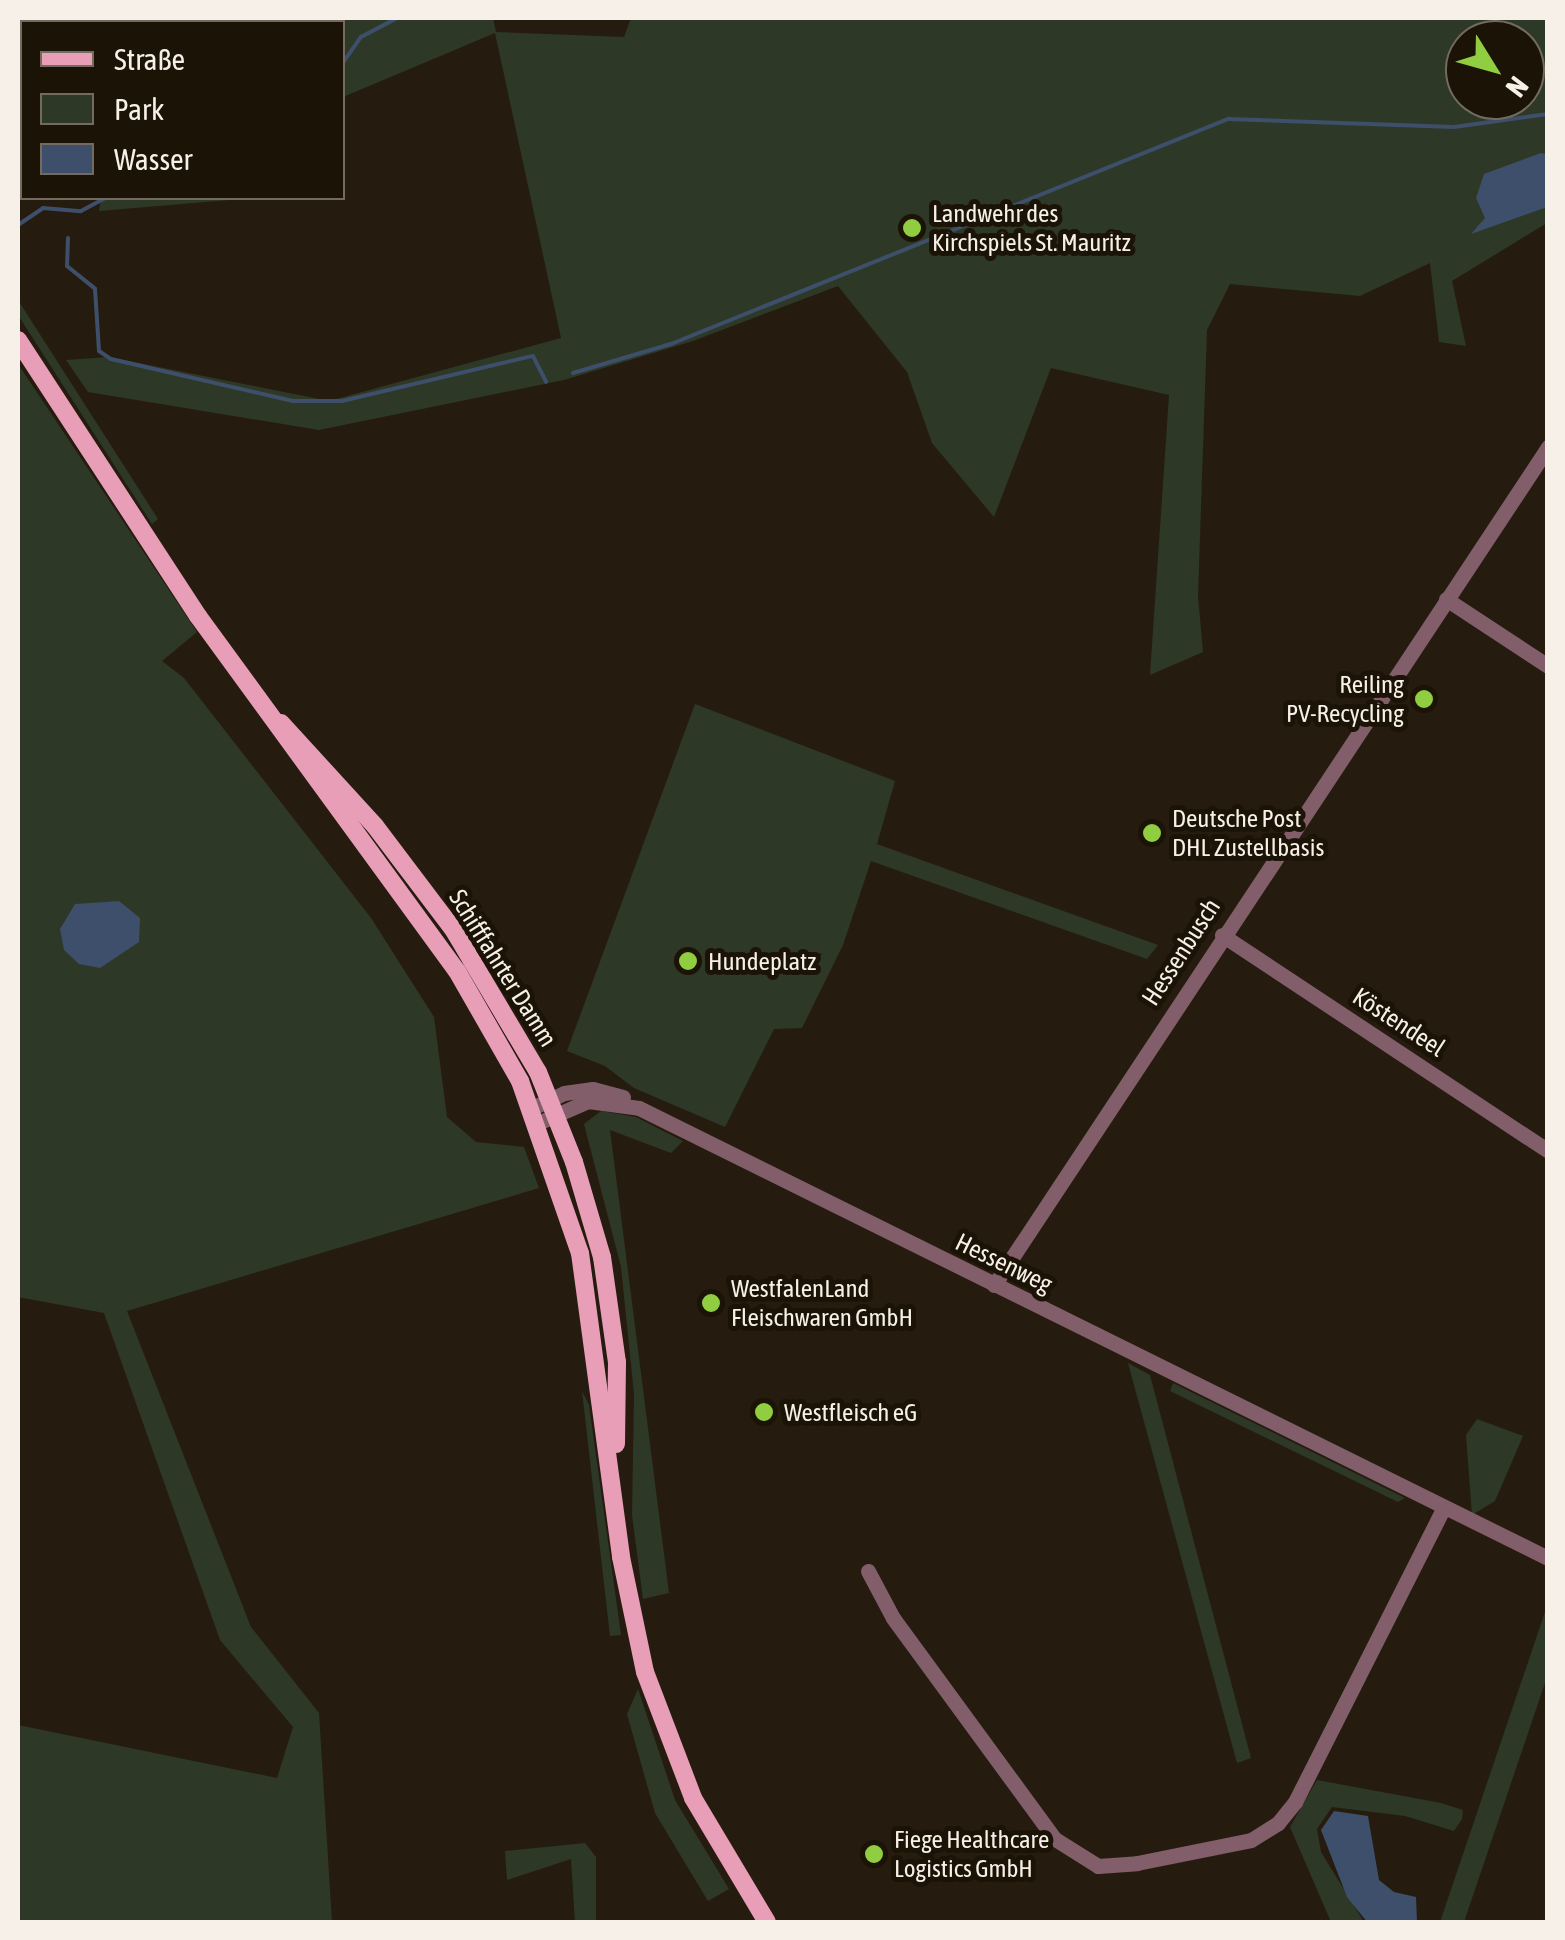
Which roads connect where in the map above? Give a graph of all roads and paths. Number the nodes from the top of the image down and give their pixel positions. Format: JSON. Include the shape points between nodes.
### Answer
{"nodes":[{"id":1,"x":18,"y":340,"type":"edge"},
{"id":2,"x":1548,"y":447,"type":"edge"},
{"id":3,"x":1446,"y":600,"type":"junction"},
{"id":4,"x":1548,"y":666,"type":"edge"},
{"id":5,"x":256,"y":699,"type":"junction"},
{"id":6,"x":1222,"y":936,"type":"junction"},
{"id":7,"x":553,"y":1107,"type":"junction"},
{"id":8,"x":535,"y":1116,"type":"junction"},
{"id":9,"x":1548,"y":1151,"type":"edge"},
{"id":10,"x":994,"y":1285,"type":"junction"},
{"id":11,"x":614,"y":1497,"type":"junction"},
{"id":12,"x":1443,"y":1509,"type":"junction"},
{"id":13,"x":1548,"y":1558,"type":"edge"},
{"id":14,"x":868,"y":1571,"type":"dead end"},
{"id":15,"x":767,"y":1922,"type":"edge"}],
"edges":[{"from":1,"to":5,"type":"main road","name":"Schifffahrter Damm"},
{"from":2,"to":3,"type":"street","name":"Hessenbusch"},
{"from":3,"to":4,"type":"street"},
{"from":3,"to":6,"type":"street","name":"Hessenbusch"},
{"from":5,"to":7,"type":"main road","name":"Schifffahrter Damm","via":[[334,777],[453,929],[518,1032]]},
{"from":5,"to":8,"type":"main road","name":"Schifffahrter Damm","via":[[457,971]]},
{"from":6,"to":9,"type":"street","name":"Köstendeel"},
{"from":6,"to":10,"type":"street","name":"Hessenbusch"},
{"from":7,"to":8,"type":"street","name":"Hessenweg"},
{"from":7,"to":10,"type":"street","name":"Hessenweg","via":[[593,1101],[639,1108]]},
{"from":7,"to":11,"type":"main road","name":"Schifffahrter Damm","via":[[590,1211],[612,1315]]},
{"from":8,"to":11,"type":"main road","name":"Schifffahrter Damm","via":[[580,1253]]},
{"from":10,"to":12,"type":"street","name":"Hessenweg"},
{"from":11,"to":15,"type":"main road","name":"Schifffahrter Damm","via":[[635,1637],[658,1717],[714,1839]]},
{"from":12,"to":13,"type":"street","name":"Hessenweg"},
{"from":12,"to":14,"type":"street","via":[[1295,1802],[1278,1823],[1251,1840],[1137,1863],[1098,1866],[1055,1839],[894,1621]]}]}
